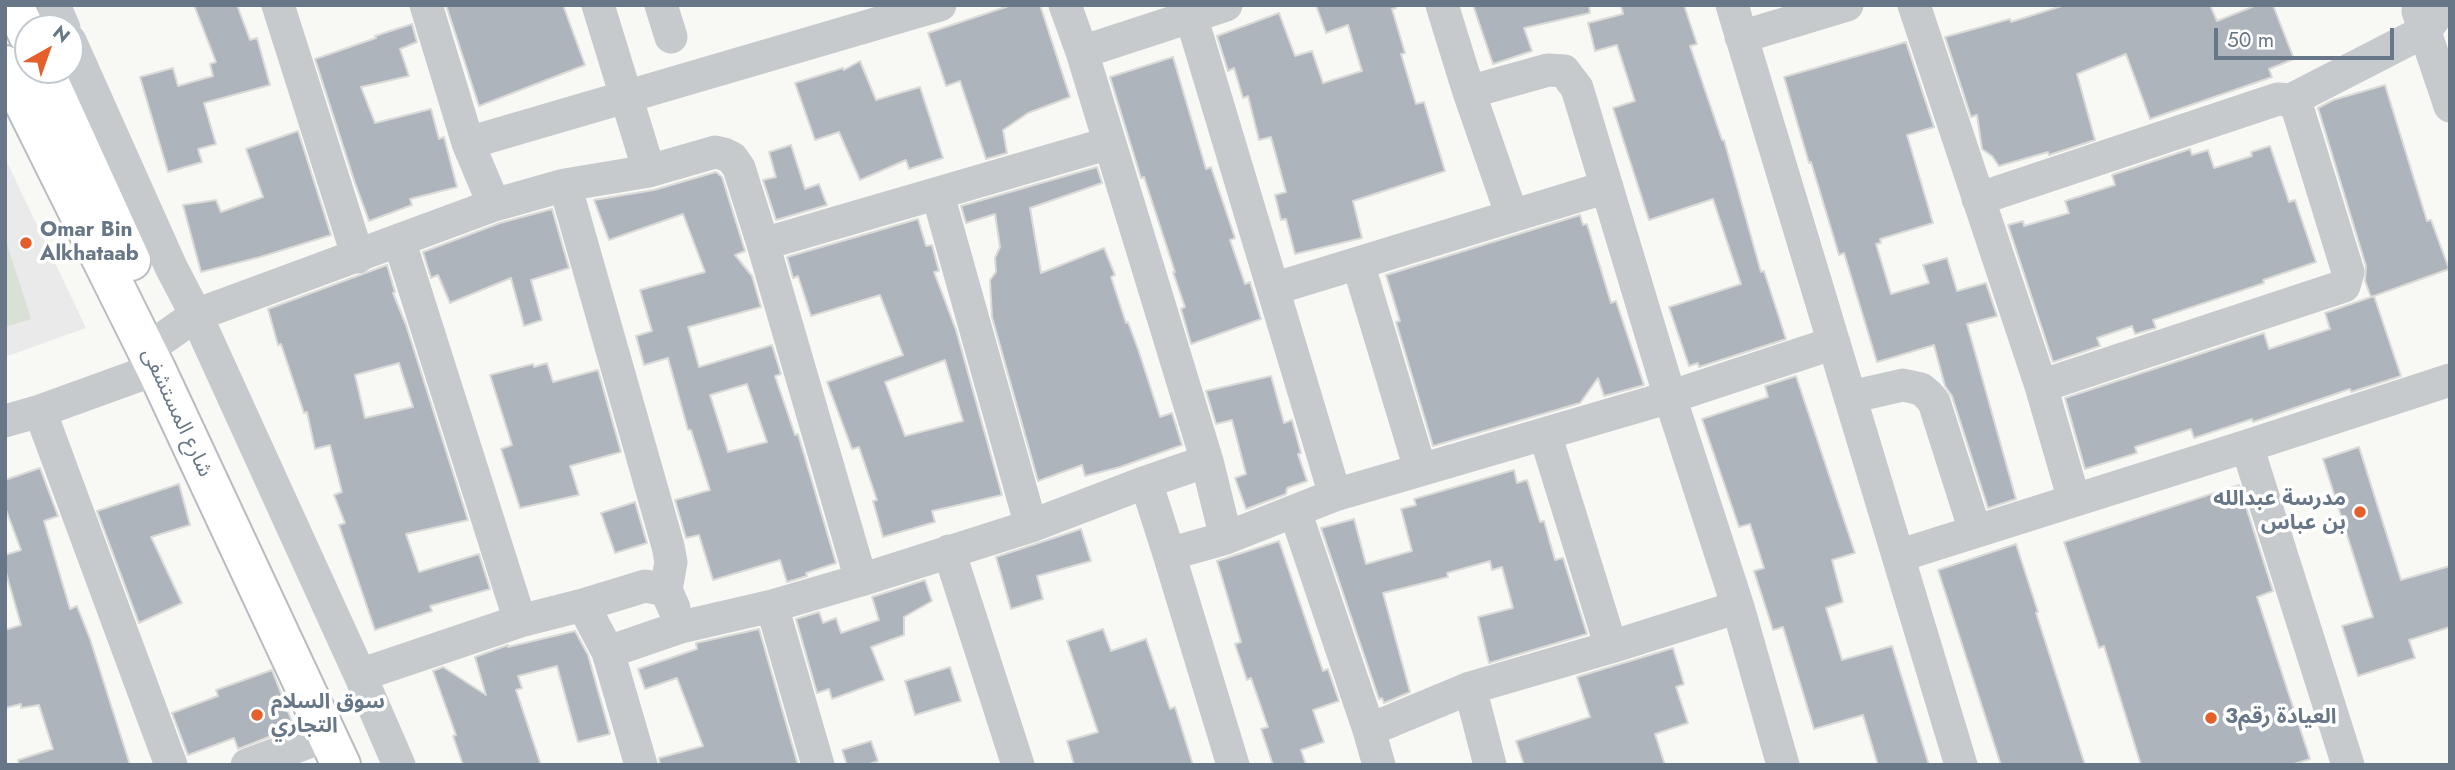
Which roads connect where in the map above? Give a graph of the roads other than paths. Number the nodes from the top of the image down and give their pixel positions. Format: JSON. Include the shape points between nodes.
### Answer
{"nodes":[{"id":1,"x":278,"y":5,"type":"edge"},
{"id":2,"x":426,"y":5,"type":"edge"},
{"id":3,"x":598,"y":5,"type":"edge"},
{"id":4,"x":661,"y":5,"type":"edge"},
{"id":5,"x":940,"y":5,"type":"edge"},
{"id":6,"x":1065,"y":5,"type":"edge"},
{"id":7,"x":1226,"y":5,"type":"edge"},
{"id":8,"x":1442,"y":5,"type":"edge"},
{"id":9,"x":1731,"y":5,"type":"edge"},
{"id":10,"x":1847,"y":5,"type":"edge"},
{"id":11,"x":1914,"y":5,"type":"edge"},
{"id":12,"x":2428,"y":14,"type":"edge"},
{"id":13,"x":1191,"y":16,"type":"junction"},
{"id":14,"x":671,"y":37,"type":"dead end"},
{"id":15,"x":1741,"y":37,"type":"junction"},
{"id":16,"x":1082,"y":52,"type":"junction"},
{"id":17,"x":5,"y":65,"type":"edge"},
{"id":18,"x":84,"y":72,"type":"edge"},
{"id":19,"x":50,"y":84,"type":"edge"},
{"id":20,"x":1469,"y":92,"type":"junction"},
{"id":21,"x":627,"y":97,"type":"junction"},
{"id":22,"x":2291,"y":100,"type":"junction"},
{"id":23,"x":2450,"y":106,"type":"edge"},
{"id":24,"x":468,"y":143,"type":"junction"},
{"id":25,"x":1110,"y":143,"type":"junction"},
{"id":26,"x":649,"y":171,"type":"junction"},
{"id":27,"x":565,"y":185,"type":"junction"},
{"id":28,"x":1607,"y":187,"type":"junction"},
{"id":29,"x":938,"y":195,"type":"junction"},
{"id":30,"x":1978,"y":199,"type":"junction"},
{"id":31,"x":494,"y":205,"type":"junction"},
{"id":32,"x":1512,"y":216,"type":"junction"},
{"id":33,"x":399,"y":240,"type":"junction"},
{"id":34,"x":764,"y":244,"type":"junction"},
{"id":35,"x":358,"y":257,"type":"junction"},
{"id":36,"x":1358,"y":262,"type":"junction"},
{"id":37,"x":1273,"y":289,"type":"junction"},
{"id":38,"x":166,"y":342,"type":"junction"},
{"id":39,"x":1834,"y":343,"type":"junction"},
{"id":40,"x":2450,"y":380,"type":"edge"},
{"id":41,"x":2041,"y":386,"type":"junction"},
{"id":42,"x":1670,"y":397,"type":"junction"},
{"id":43,"x":1850,"y":397,"type":"junction"},
{"id":44,"x":40,"y":411,"type":"junction"},
{"id":45,"x":5,"y":421,"type":"edge"},
{"id":46,"x":1545,"y":434,"type":"junction"},
{"id":47,"x":2247,"y":446,"type":"junction"},
{"id":48,"x":1207,"y":461,"type":"junction"},
{"id":49,"x":1420,"y":469,"type":"junction"},
{"id":50,"x":1146,"y":482,"type":"junction"},
{"id":51,"x":1335,"y":495,"type":"junction"},
{"id":52,"x":2074,"y":500,"type":"junction"},
{"id":53,"x":1295,"y":512,"type":"junction"},
{"id":54,"x":1031,"y":526,"type":"junction"},
{"id":55,"x":1975,"y":531,"type":"junction"},
{"id":56,"x":1226,"y":538,"type":"junction"},
{"id":57,"x":949,"y":551,"type":"junction"},
{"id":58,"x":1169,"y":554,"type":"junction"},
{"id":59,"x":1898,"y":555,"type":"junction"},
{"id":60,"x":861,"y":580,"type":"junction"},
{"id":61,"x":666,"y":590,"type":"junction"},
{"id":62,"x":583,"y":604,"type":"junction"},
{"id":63,"x":772,"y":606,"type":"junction"},
{"id":64,"x":1738,"y":607,"type":"junction"},
{"id":65,"x":520,"y":621,"type":"junction"},
{"id":66,"x":681,"y":627,"type":"junction"},
{"id":67,"x":1611,"y":647,"type":"junction"},
{"id":68,"x":608,"y":652,"type":"junction"},
{"id":69,"x":360,"y":675,"type":"junction"},
{"id":70,"x":1469,"y":688,"type":"junction"},
{"id":71,"x":1369,"y":730,"type":"junction"},
{"id":72,"x":334,"y":750,"type":"edge"},
{"id":73,"x":171,"y":765,"type":"edge"},
{"id":74,"x":247,"y":765,"type":"edge"},
{"id":75,"x":365,"y":765,"type":"edge"},
{"id":76,"x":399,"y":765,"type":"edge"},
{"id":77,"x":641,"y":765,"type":"edge"},
{"id":78,"x":818,"y":765,"type":"edge"},
{"id":79,"x":1018,"y":765,"type":"edge"},
{"id":80,"x":1233,"y":765,"type":"edge"},
{"id":81,"x":1379,"y":765,"type":"edge"},
{"id":82,"x":1490,"y":765,"type":"edge"},
{"id":83,"x":1783,"y":765,"type":"edge"},
{"id":84,"x":1961,"y":765,"type":"edge"},
{"id":85,"x":2348,"y":765,"type":"edge"}],
"edges":[{"from":1,"to":35,"type":"street"},
{"from":2,"to":24,"type":"street"},
{"from":3,"to":21,"type":"street"},
{"from":4,"to":14,"type":"street"},
{"from":5,"to":21,"type":"street"},
{"from":6,"to":16,"type":"street"},
{"from":7,"to":13,"type":"street"},
{"from":8,"to":20,"type":"street"},
{"from":9,"to":15,"type":"street"},
{"from":10,"to":15,"type":"street"},
{"from":11,"to":30,"type":"street"},
{"from":12,"to":22,"type":"street"},
{"from":12,"to":23,"type":"street"},
{"from":13,"to":16,"type":"street"},
{"from":13,"to":37,"type":"street"},
{"from":15,"to":39,"type":"street"},
{"from":16,"to":25,"type":"street"},
{"from":17,"to":38,"type":"main road","name":"شارع المستشفى"},
{"from":18,"to":38,"type":"street","via":[[171,267]]},
{"from":19,"to":38,"type":"main road","name":"شارع المستشفى"},
{"from":20,"to":28,"type":"street","via":[[1548,70],[1564,71],[1577,88]]},
{"from":20,"to":32,"type":"street"},
{"from":21,"to":24,"type":"street"},
{"from":21,"to":26,"type":"street"},
{"from":22,"to":30,"type":"street","via":[[2278,99]]},
{"from":22,"to":41,"type":"street","via":[[2348,272],[2344,286]]},
{"from":24,"to":31,"type":"street"},
{"from":25,"to":29,"type":"street"},
{"from":25,"to":48,"type":"street"},
{"from":26,"to":27,"type":"street"},
{"from":26,"to":34,"type":"street","via":[[715,152],[732,158]]},
{"from":27,"to":31,"type":"street"},
{"from":27,"to":61,"type":"street","via":[[668,546]]},
{"from":28,"to":32,"type":"street"},
{"from":28,"to":42,"type":"street"},
{"from":29,"to":34,"type":"street"},
{"from":29,"to":54,"type":"street"},
{"from":30,"to":41,"type":"street"},
{"from":31,"to":33,"type":"street"},
{"from":32,"to":36,"type":"street"},
{"from":33,"to":35,"type":"street"},
{"from":33,"to":65,"type":"street"},
{"from":34,"to":60,"type":"street"},
{"from":35,"to":38,"type":"street"},
{"from":36,"to":37,"type":"street"},
{"from":36,"to":49,"type":"street"},
{"from":37,"to":51,"type":"street"},
{"from":38,"to":44,"type":"street"},
{"from":38,"to":69,"type":"street"},
{"from":38,"to":72,"type":"main road","name":"شارع المستشفى"},
{"from":38,"to":75,"type":"main road","name":"شارع المستشفى"},
{"from":39,"to":42,"type":"street"},
{"from":39,"to":43,"type":"street"},
{"from":40,"to":47,"type":"street"},
{"from":41,"to":52,"type":"street"},
{"from":42,"to":46,"type":"street"},
{"from":42,"to":64,"type":"street"},
{"from":43,"to":55,"type":"street","via":[[1903,385],[1928,395]]},
{"from":43,"to":59,"type":"street"},
{"from":44,"to":45,"type":"street"},
{"from":44,"to":73,"type":"street"},
{"from":46,"to":49,"type":"street"},
{"from":46,"to":67,"type":"street"},
{"from":47,"to":52,"type":"street"},
{"from":47,"to":85,"type":"street"},
{"from":48,"to":50,"type":"street"},
{"from":48,"to":56,"type":"street"},
{"from":49,"to":51,"type":"street"},
{"from":50,"to":54,"type":"street"},
{"from":50,"to":58,"type":"street"},
{"from":51,"to":53,"type":"street"},
{"from":52,"to":55,"type":"street"},
{"from":53,"to":56,"type":"street"},
{"from":53,"to":71,"type":"street"},
{"from":54,"to":57,"type":"street"},
{"from":55,"to":59,"type":"street"},
{"from":56,"to":58,"type":"street"},
{"from":57,"to":60,"type":"street"},
{"from":57,"to":79,"type":"street"},
{"from":58,"to":80,"type":"street"},
{"from":59,"to":84,"type":"street"},
{"from":60,"to":63,"type":"street"},
{"from":61,"to":62,"type":"street","via":[[645,586]]},
{"from":61,"to":66,"type":"street"},
{"from":62,"to":65,"type":"street"},
{"from":62,"to":68,"type":"street"},
{"from":63,"to":66,"type":"street"},
{"from":63,"to":78,"type":"street"},
{"from":64,"to":67,"type":"street"},
{"from":64,"to":83,"type":"street"},
{"from":65,"to":69,"type":"street"},
{"from":66,"to":68,"type":"street"},
{"from":67,"to":70,"type":"street"},
{"from":68,"to":77,"type":"street"},
{"from":69,"to":76,"type":"street"},
{"from":70,"to":71,"type":"street"},
{"from":70,"to":82,"type":"street"},
{"from":71,"to":81,"type":"street"},
{"from":72,"to":74,"type":"street"}]}
